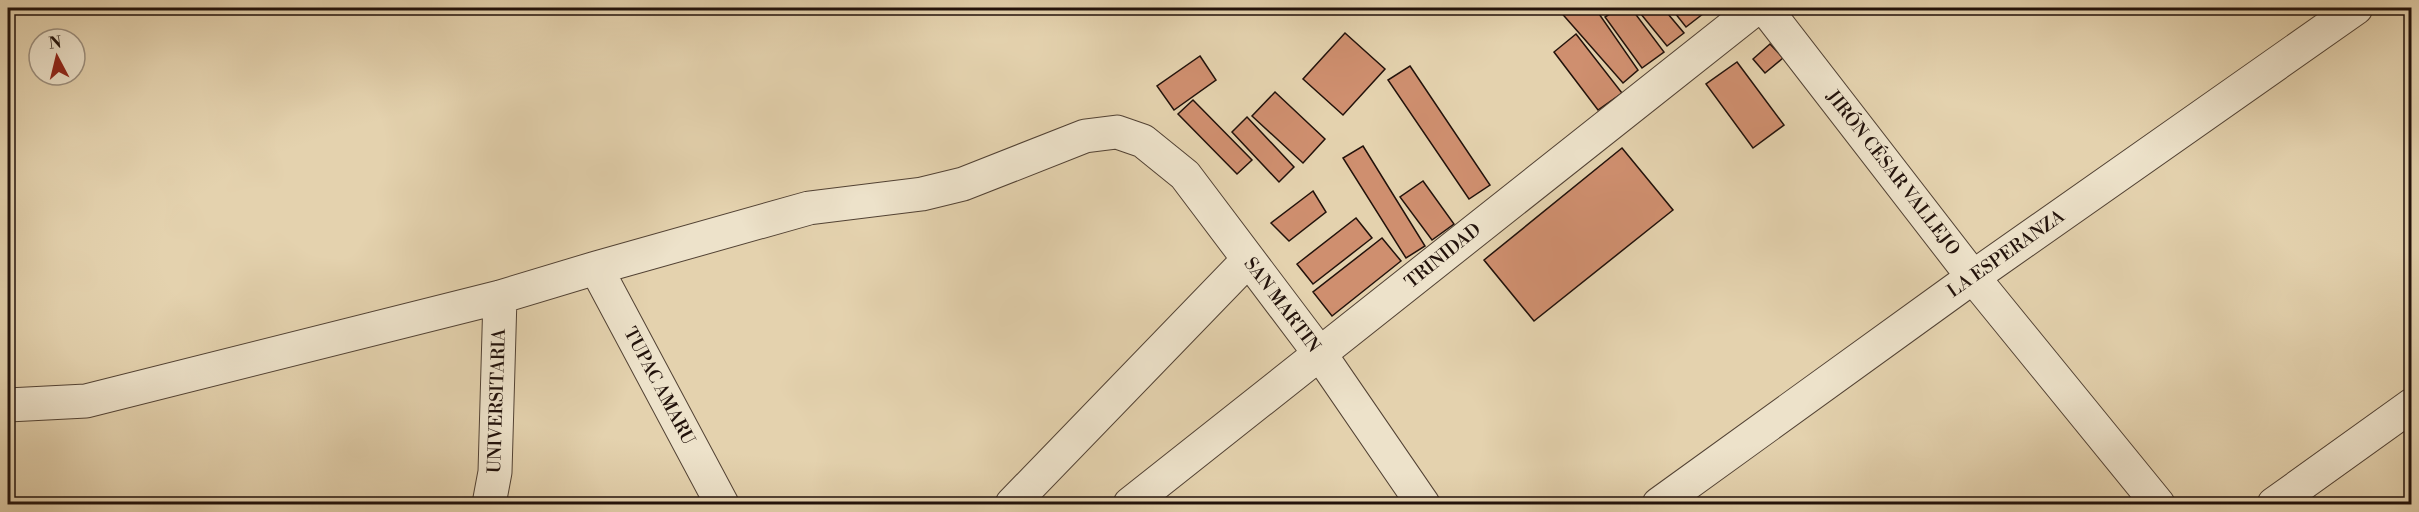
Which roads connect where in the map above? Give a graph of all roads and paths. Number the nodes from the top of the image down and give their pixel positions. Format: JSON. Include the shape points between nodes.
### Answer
{"nodes":[{"id":1,"x":1756,"y":8,"type":"edge"},
{"id":2,"x":1765,"y":8,"type":"edge"},
{"id":3,"x":2356,"y":8,"type":"edge"},
{"id":4,"x":1248,"y":260,"type":"junction"},
{"id":5,"x":596,"y":268,"type":"junction"},
{"id":6,"x":1973,"y":277,"type":"junction"},
{"id":7,"x":500,"y":297,"type":"junction"},
{"id":8,"x":1320,"y":354,"type":"junction"},
{"id":9,"x":8,"y":405,"type":"edge"},
{"id":10,"x":2412,"y":405,"type":"edge"},
{"id":11,"x":489,"y":504,"type":"edge"},
{"id":12,"x":722,"y":504,"type":"edge"},
{"id":13,"x":1012,"y":504,"type":"edge"},
{"id":14,"x":1130,"y":504,"type":"edge"},
{"id":15,"x":1423,"y":504,"type":"edge"},
{"id":16,"x":1659,"y":504,"type":"edge"},
{"id":17,"x":2157,"y":504,"type":"edge"},
{"id":18,"x":2274,"y":504,"type":"edge"}],
"edges":[{"from":1,"to":8,"type":"street","name":"TRINIDAD"},
{"from":2,"to":6,"type":"street","name":"JIRÓN CÉSAR VALLEJO"},
{"from":3,"to":6,"type":"street","name":"LA ESPERANZA"},
{"from":4,"to":5,"type":"street","name":"SAN MARTIN","via":[[1185,175],[1143,141],[1117,132],[1085,136],[963,184],[922,194],[809,208]]},
{"from":4,"to":8,"type":"street","name":"SAN MARTIN"},
{"from":4,"to":13,"type":"street"},
{"from":5,"to":7,"type":"street"},
{"from":5,"to":12,"type":"street","name":"TUPAC AMARU"},
{"from":6,"to":16,"type":"street","name":"LA ESPERANZA"},
{"from":6,"to":17,"type":"street","name":"JIRÓN CÉSAR VALLEJO"},
{"from":7,"to":9,"type":"street","via":[[86,400]]},
{"from":7,"to":11,"type":"street","name":"UNIVERSITARIA","via":[[495,472]]},
{"from":8,"to":14,"type":"street","name":"TRINIDAD"},
{"from":8,"to":15,"type":"street","name":"SAN MARTIN"},
{"from":10,"to":18,"type":"street"}]}
